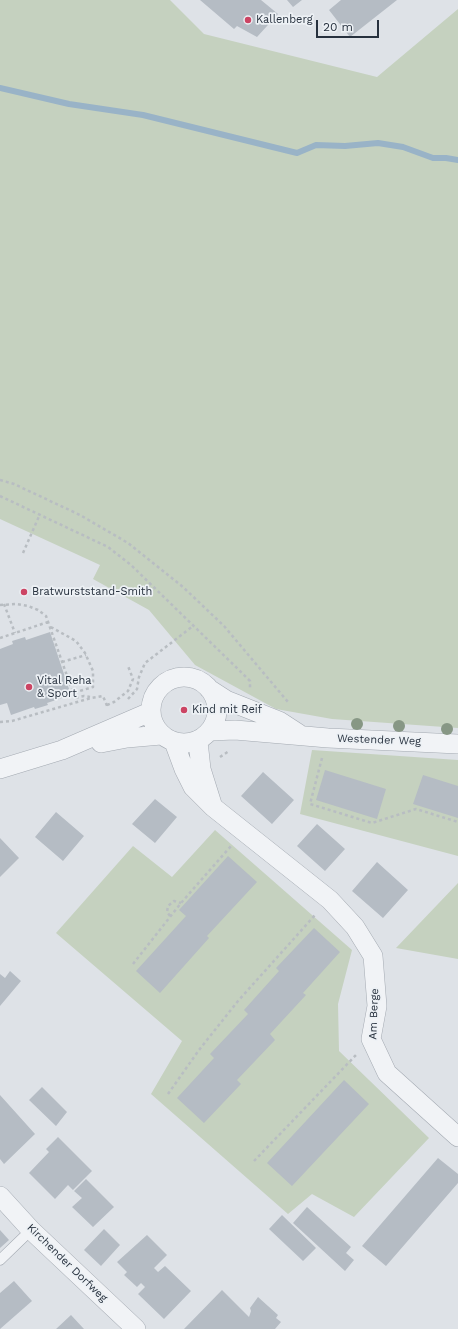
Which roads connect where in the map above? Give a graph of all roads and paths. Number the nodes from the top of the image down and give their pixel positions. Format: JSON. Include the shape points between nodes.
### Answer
{"nodes":[{"id":1,"x":0,"y":480,"type":"edge"},
{"id":2,"x":0,"y":496,"type":"edge"},
{"id":3,"x":40,"y":514,"type":"junction"},
{"id":4,"x":23,"y":553,"type":"dead end"},
{"id":5,"x":4,"y":604,"type":"junction"},
{"id":6,"x":0,"y":605,"type":"edge"},
{"id":7,"x":49,"y":624,"type":"junction"},
{"id":8,"x":193,"y":626,"type":"junction"},
{"id":9,"x":15,"y":633,"type":"junction"},
{"id":10,"x":0,"y":638,"type":"edge"},
{"id":11,"x":86,"y":655,"type":"junction"},
{"id":12,"x":62,"y":662,"type":"junction"},
{"id":13,"x":128,"y":666,"type":"dead end"},
{"id":14,"x":209,"y":689,"type":"junction"},
{"id":15,"x":73,"y":692,"type":"junction"},
{"id":16,"x":91,"y":698,"type":"junction"},
{"id":17,"x":126,"y":701,"type":"dead end"},
{"id":18,"x":107,"y":705,"type":"junction"},
{"id":19,"x":244,"y":708,"type":"junction"},
{"id":20,"x":293,"y":708,"type":"dead end"},
{"id":21,"x":150,"y":712,"type":"junction"},
{"id":22,"x":110,"y":713,"type":"dead end"},
{"id":23,"x":0,"y":722,"type":"edge"},
{"id":24,"x":300,"y":735,"type":"junction"},
{"id":25,"x":204,"y":736,"type":"junction"},
{"id":26,"x":168,"y":739,"type":"junction"},
{"id":27,"x":458,"y":744,"type":"edge"},
{"id":28,"x":62,"y":750,"type":"junction"},
{"id":29,"x":322,"y":758,"type":"dead end"},
{"id":30,"x":0,"y":769,"type":"edge"},
{"id":31,"x":213,"y":807,"type":"junction"},
{"id":32,"x":458,"y":822,"type":"edge"},
{"id":33,"x":229,"y":848,"type":"dead end"},
{"id":34,"x":181,"y":903,"type":"junction"},
{"id":35,"x":319,"y":911,"type":"dead end"},
{"id":36,"x":170,"y":916,"type":"junction"},
{"id":37,"x":133,"y":964,"type":"dead end"},
{"id":38,"x":371,"y":1040,"type":"junction"},
{"id":39,"x":168,"y":1094,"type":"dead end"},
{"id":40,"x":458,"y":1137,"type":"edge"},
{"id":41,"x":254,"y":1161,"type":"dead end"},
{"id":42,"x":0,"y":1196,"type":"edge"},
{"id":43,"x":31,"y":1230,"type":"junction"},
{"id":44,"x":0,"y":1260,"type":"edge"},
{"id":45,"x":136,"y":1329,"type":"edge"}],
"edges":[{"from":1,"to":20,"type":"path","via":[[80,515],[128,543],[183,587],[224,626]]},
{"from":2,"to":3,"type":"path"},
{"from":3,"to":4,"type":"path"},
{"from":3,"to":8,"type":"path","via":[[108,547],[131,565]]},
{"from":5,"to":6,"type":"path"},
{"from":5,"to":7,"type":"path","via":[[17,604],[38,610],[46,616]]},
{"from":5,"to":9,"type":"path"},
{"from":7,"to":9,"type":"path"},
{"from":7,"to":11,"type":"path","via":[[76,641]]},
{"from":7,"to":12,"type":"path"},
{"from":8,"to":17,"type":"path","via":[[145,663],[137,689]]},
{"from":8,"to":19,"type":"path","via":[[250,681]]},
{"from":9,"to":10,"type":"path"},
{"from":11,"to":12,"type":"path"},
{"from":11,"to":15,"type":"path","via":[[93,671],[93,687]]},
{"from":12,"to":15,"type":"path"},
{"from":13,"to":18,"type":"path","via":[[133,678],[128,691]]},
{"from":14,"to":19,"type":"street"},
{"from":14,"to":21,"type":"street","via":[[192,678],[178,677],[158,688]]},
{"from":14,"to":25,"type":"street","via":[[215,698],[217,710],[215,721]]},
{"from":15,"to":16,"type":"path","via":[[75,698]]},
{"from":16,"to":18,"type":"path","via":[[103,696]]},
{"from":16,"to":23,"type":"path","via":[[12,721]]},
{"from":18,"to":22,"type":"path"},
{"from":19,"to":24,"type":"street","via":[[280,720]]},
{"from":21,"to":26,"type":"street","via":[[154,725]]},
{"from":21,"to":28,"type":"street"},
{"from":24,"to":25,"type":"street","name":"Westender Weg","via":[[235,730]]},
{"from":24,"to":27,"type":"street","name":"Westender Weg"},
{"from":25,"to":26,"type":"street","via":[[186,744]]},
{"from":25,"to":31,"type":"street","via":[[200,769]]},
{"from":26,"to":28,"type":"street","via":[[127,738]]},
{"from":26,"to":31,"type":"street","name":"Am Berge","via":[[193,787]]},
{"from":28,"to":30,"type":"street"},
{"from":29,"to":32,"type":"path","via":[[310,804],[372,824],[416,809]]},
{"from":31,"to":38,"type":"street","name":"Am Berge","via":[[330,900],[355,927],[373,956],[377,1006]]},
{"from":33,"to":34,"type":"path"},
{"from":34,"to":36,"type":"path"},
{"from":34,"to":36,"type":"path","via":[[174,900],[168,906],[167,912]]},
{"from":35,"to":39,"type":"path","via":[[238,1001]]},
{"from":36,"to":37,"type":"path"},
{"from":38,"to":40,"type":"street","name":"Am Berge","via":[[387,1073]]},
{"from":38,"to":41,"type":"path"},
{"from":42,"to":43,"type":"street","name":"Kirchender Dorfweg"},
{"from":43,"to":44,"type":"lane"},
{"from":43,"to":45,"type":"street","name":"Kirchender Dorfweg"}]}
